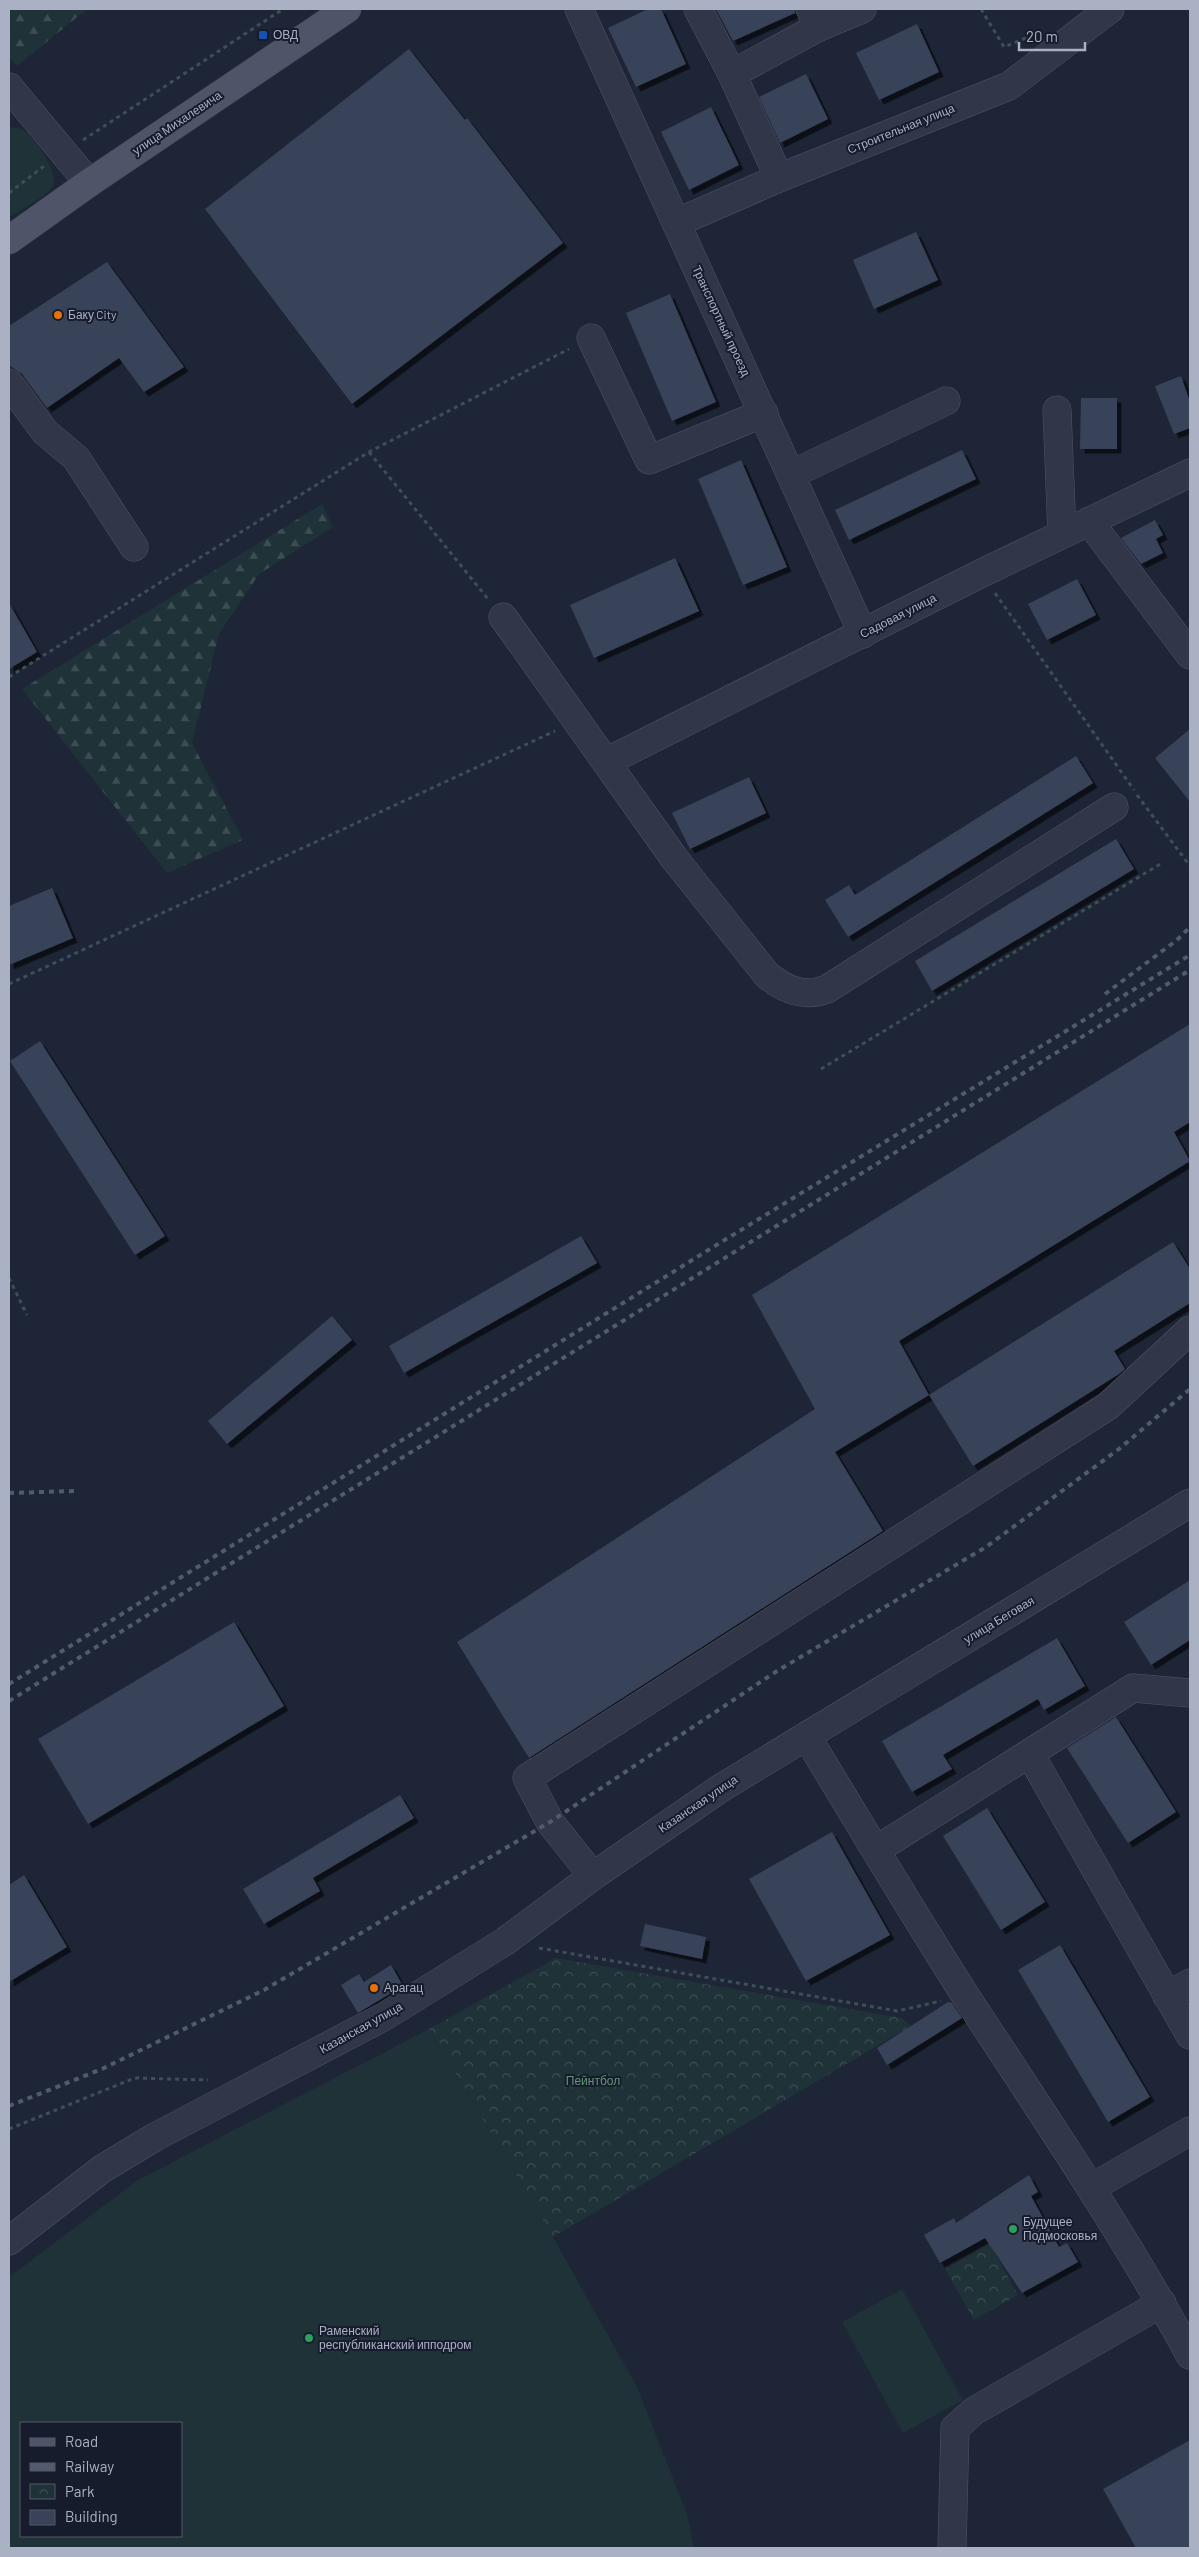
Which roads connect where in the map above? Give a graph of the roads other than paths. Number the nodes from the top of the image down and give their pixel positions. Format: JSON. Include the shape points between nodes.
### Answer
{"nodes":[{"id":1,"x":347,"y":9,"type":"edge"},
{"id":2,"x":581,"y":9,"type":"edge"},
{"id":3,"x":698,"y":9,"type":"edge"},
{"id":4,"x":862,"y":9,"type":"edge"},
{"id":5,"x":1110,"y":9,"type":"edge"},
{"id":6,"x":815,"y":18,"type":"edge"},
{"id":7,"x":732,"y":74,"type":"junction"},
{"id":8,"x":9,"y":88,"type":"edge"},
{"id":9,"x":779,"y":178,"type":"junction"},
{"id":10,"x":89,"y":183,"type":"junction"},
{"id":11,"x":676,"y":223,"type":"junction"},
{"id":12,"x":9,"y":240,"type":"edge"},
{"id":13,"x":591,"y":338,"type":"road end"},
{"id":14,"x":9,"y":383,"type":"edge"},
{"id":15,"x":946,"y":401,"type":"dead end"},
{"id":16,"x":1056,"y":410,"type":"dead end"},
{"id":17,"x":764,"y":413,"type":"junction"},
{"id":18,"x":1190,"y":473,"type":"edge"},
{"id":19,"x":792,"y":474,"type":"junction"},
{"id":20,"x":1089,"y":521,"type":"junction"},
{"id":21,"x":1062,"y":534,"type":"junction"},
{"id":22,"x":134,"y":548,"type":"dead end"},
{"id":23,"x":503,"y":617,"type":"road end"},
{"id":24,"x":863,"y":634,"type":"junction"},
{"id":25,"x":1190,"y":654,"type":"edge"},
{"id":26,"x":606,"y":762,"type":"junction"},
{"id":27,"x":1114,"y":808,"type":"dead end"},
{"id":28,"x":1190,"y":1330,"type":"edge"},
{"id":29,"x":1190,"y":1502,"type":"edge"},
{"id":30,"x":1190,"y":1694,"type":"edge"},
{"id":31,"x":807,"y":1737,"type":"junction"},
{"id":32,"x":1030,"y":1754,"type":"junction"},
{"id":33,"x":876,"y":1850,"type":"junction"},
{"id":34,"x":593,"y":1876,"type":"junction"},
{"id":35,"x":1190,"y":1983,"type":"edge"},
{"id":36,"x":1167,"y":1996,"type":"junction"},
{"id":37,"x":1190,"y":2035,"type":"edge"},
{"id":38,"x":1190,"y":2131,"type":"edge"},
{"id":39,"x":1091,"y":2188,"type":"junction"},
{"id":40,"x":9,"y":2241,"type":"edge"},
{"id":41,"x":1162,"y":2304,"type":"junction"},
{"id":42,"x":1190,"y":2354,"type":"edge"},
{"id":43,"x":952,"y":2548,"type":"edge"}],
"edges":[{"from":1,"to":10,"type":"main road","name":"улица Михалевича"},
{"from":2,"to":11,"type":"street","name":"Транспортный проезд"},
{"from":3,"to":7,"type":"street"},
{"from":4,"to":6,"type":"street"},
{"from":5,"to":9,"type":"street","name":"Строительная улица","via":[[1009,86]]},
{"from":6,"to":7,"type":"street"},
{"from":7,"to":9,"type":"street"},
{"from":8,"to":10,"type":"street"},
{"from":9,"to":11,"type":"street","name":"Строительная улица"},
{"from":10,"to":12,"type":"main road","name":"улица Михалевича"},
{"from":11,"to":17,"type":"street","name":"Транспортный проезд","via":[[732,324]]},
{"from":13,"to":17,"type":"street","via":[[649,460]]},
{"from":14,"to":22,"type":"street","via":[[45,432],[76,458]]},
{"from":15,"to":19,"type":"street"},
{"from":16,"to":21,"type":"street"},
{"from":17,"to":19,"type":"street","name":"Транспортный проезд"},
{"from":18,"to":20,"type":"street","name":"Садовая улица"},
{"from":19,"to":24,"type":"street","name":"Транспортный проезд"},
{"from":20,"to":21,"type":"street","name":"Садовая улица"},
{"from":20,"to":25,"type":"street"},
{"from":21,"to":24,"type":"street","name":"Садовая улица"},
{"from":23,"to":26,"type":"street"},
{"from":24,"to":26,"type":"street","name":"Садовая улица"},
{"from":26,"to":27,"type":"street","via":[[674,858],[767,974],[786,988],[808,994],[827,989]]},
{"from":28,"to":34,"type":"street","via":[[1108,1406],[527,1778],[550,1822]]},
{"from":29,"to":31,"type":"street","name":"улица Беговая"},
{"from":30,"to":32,"type":"street","via":[[1133,1688]]},
{"from":31,"to":33,"type":"street"},
{"from":31,"to":34,"type":"street","name":"Казанская улица","via":[[721,1788]]},
{"from":32,"to":33,"type":"street"},
{"from":32,"to":36,"type":"street"},
{"from":33,"to":39,"type":"street"},
{"from":34,"to":40,"type":"street","name":"Казанская улица","via":[[504,1942],[385,2016],[155,2137],[102,2169]]},
{"from":35,"to":36,"type":"street"},
{"from":36,"to":37,"type":"street"},
{"from":38,"to":39,"type":"street"},
{"from":39,"to":41,"type":"street"},
{"from":41,"to":42,"type":"street"},
{"from":41,"to":43,"type":"street","via":[[974,2411],[955,2428]]}]}
